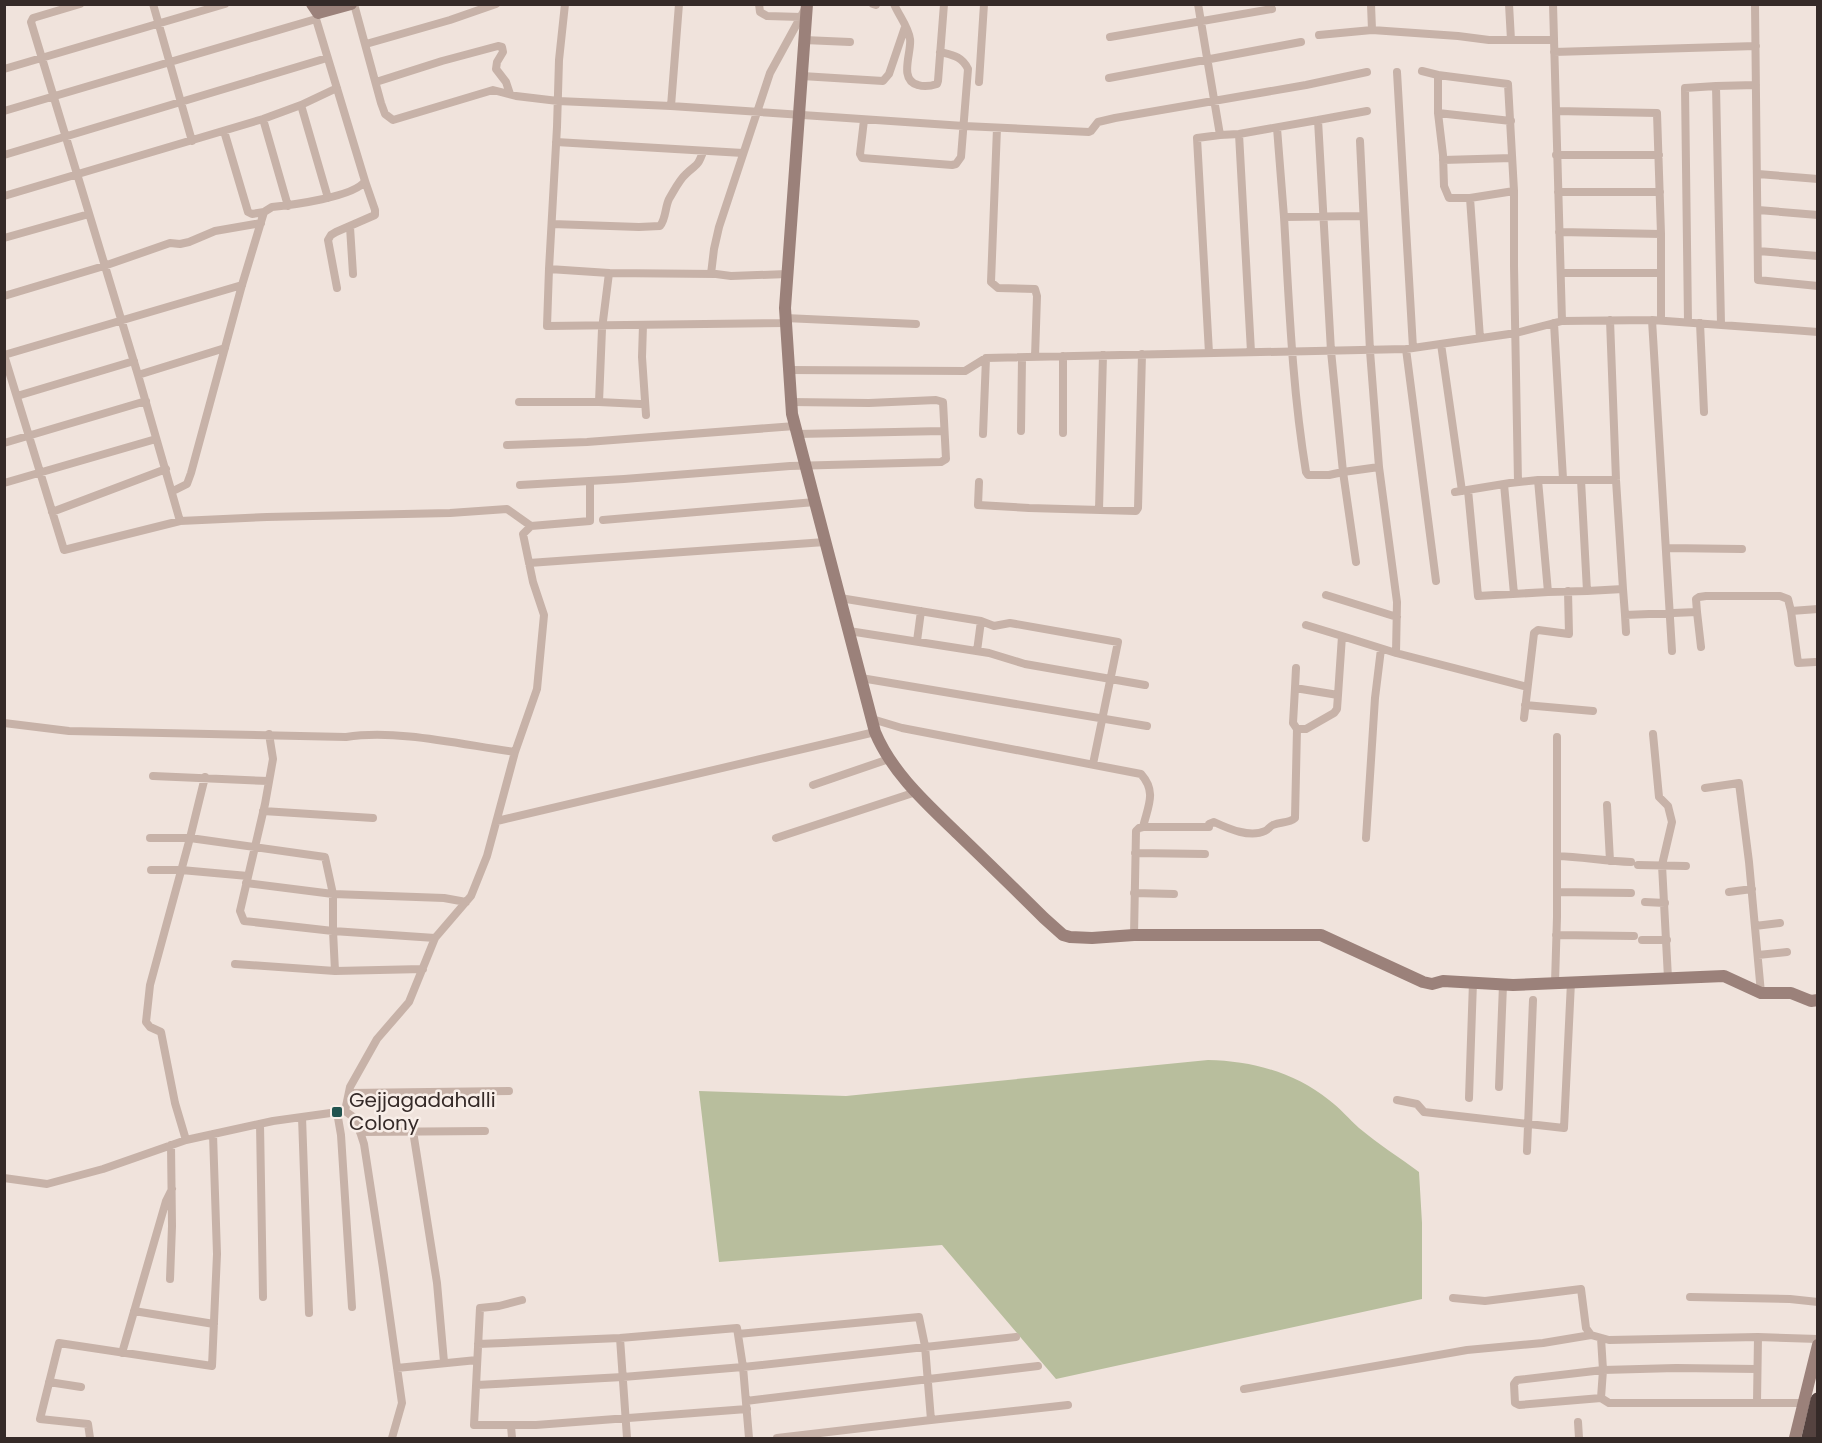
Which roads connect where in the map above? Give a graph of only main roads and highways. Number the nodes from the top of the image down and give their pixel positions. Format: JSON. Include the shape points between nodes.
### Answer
{"nodes":[{"id":1,"x":1811,"y":1401,"type":"edge"},
{"id":2,"x":1809,"y":1438,"type":"edge"}],
"edges":[{"from":1,"to":2,"type":"highway"}]}
